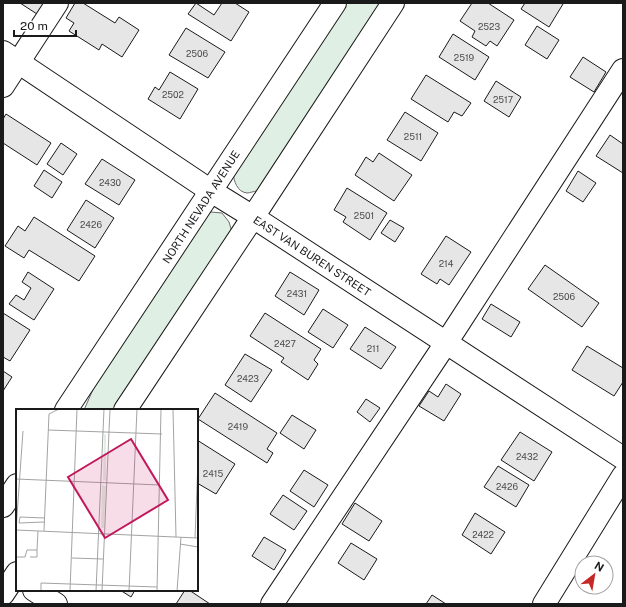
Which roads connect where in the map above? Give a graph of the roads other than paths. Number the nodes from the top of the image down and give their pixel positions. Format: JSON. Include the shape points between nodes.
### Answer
{"nodes":[{"id":1,"x":57,"y":3,"type":"edge"},
{"id":2,"x":335,"y":3,"type":"edge"},
{"id":3,"x":393,"y":3,"type":"edge"},
{"id":4,"x":11,"y":57,"type":"edge"},
{"id":5,"x":623,"y":70,"type":"edge"},
{"id":6,"x":3,"y":86,"type":"edge"},
{"id":7,"x":211,"y":191,"type":"junction"},
{"id":8,"x":253,"y":218,"type":"junction"},
{"id":9,"x":446,"y":343,"type":"junction"},
{"id":10,"x":67,"y":409,"type":"edge"},
{"id":11,"x":126,"y":409,"type":"edge"},
{"id":12,"x":623,"y":458,"type":"edge"},
{"id":13,"x":623,"y":476,"type":"edge"},
{"id":14,"x":16,"y":486,"type":"edge"},
{"id":15,"x":3,"y":506,"type":"edge"},
{"id":16,"x":36,"y":591,"type":"edge"},
{"id":17,"x":56,"y":604,"type":"edge"},
{"id":18,"x":272,"y":604,"type":"edge"},
{"id":19,"x":544,"y":604,"type":"edge"}],
"edges":[{"from":1,"to":4,"type":"main road"},
{"from":2,"to":7,"type":"main road","name":"NORTH NEVADA AVENUE"},
{"from":3,"to":8,"type":"main road"},
{"from":4,"to":6,"type":"main road"},
{"from":4,"to":7,"type":"main road","name":"EAST VAN BUREN STREET"},
{"from":5,"to":9,"type":"main road"},
{"from":7,"to":8,"type":"main road","name":"EAST VAN BUREN STREET"},
{"from":7,"to":10,"type":"main road","name":"NORTH NEVADA AVENUE"},
{"from":8,"to":9,"type":"main road","name":"EAST VAN BUREN STREET"},
{"from":8,"to":11,"type":"main road"},
{"from":9,"to":12,"type":"main road","name":"EAST VAN BUREN STREET"},
{"from":9,"to":18,"type":"main road"},
{"from":13,"to":19,"type":"main road"},
{"from":14,"to":15,"type":"main road"},
{"from":16,"to":17,"type":"main road"}]}
